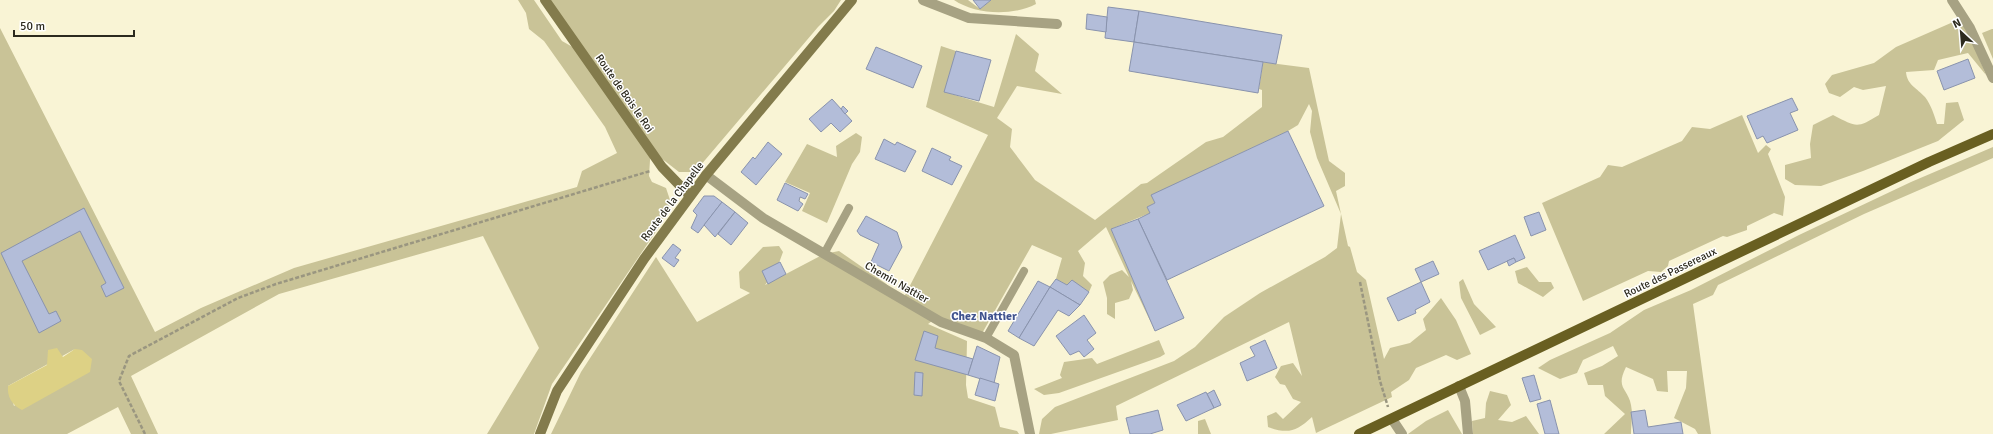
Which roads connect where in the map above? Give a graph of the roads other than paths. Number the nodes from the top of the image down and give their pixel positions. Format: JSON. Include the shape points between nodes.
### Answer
{"nodes":[{"id":1,"x":545,"y":0,"type":"edge"},
{"id":2,"x":852,"y":0,"type":"edge"},
{"id":3,"x":923,"y":0,"type":"edge"},
{"id":4,"x":1952,"y":0,"type":"edge"},
{"id":5,"x":941,"y":4,"type":"edge"},
{"id":6,"x":1057,"y":24,"type":"dead end"},
{"id":7,"x":1993,"y":78,"type":"edge"},
{"id":8,"x":1993,"y":134,"type":"edge"},
{"id":9,"x":706,"y":175,"type":"junction"},
{"id":10,"x":690,"y":196,"type":"junction"},
{"id":11,"x":849,"y":208,"type":"dead end"},
{"id":12,"x":824,"y":254,"type":"junction"},
{"id":13,"x":1024,"y":271,"type":"dead end"},
{"id":14,"x":986,"y":338,"type":"junction"},
{"id":15,"x":1459,"y":386,"type":"junction"},
{"id":16,"x":1392,"y":419,"type":"junction"},
{"id":17,"x":540,"y":434,"type":"edge"},
{"id":18,"x":1030,"y":434,"type":"edge"},
{"id":19,"x":1359,"y":434,"type":"edge"},
{"id":20,"x":1402,"y":434,"type":"edge"},
{"id":21,"x":1468,"y":434,"type":"edge"}],
"edges":[{"from":1,"to":10,"type":"main road","name":"Route de Bois le Roi","via":[[662,167]]},
{"from":2,"to":9,"type":"main road","name":"Route de la Chapelle"},
{"from":3,"to":5,"type":"street"},
{"from":4,"to":7,"type":"street","via":[[1970,28]]},
{"from":5,"to":6,"type":"street","via":[[969,18]]},
{"from":8,"to":15,"type":"main road","name":"Route des Passereaux"},
{"from":9,"to":10,"type":"main road","name":"Route de la Chapelle"},
{"from":9,"to":12,"type":"street","name":"Chemin Nattier","via":[[763,218]]},
{"from":10,"to":17,"type":"main road","name":"Route de la Chapelle","via":[[644,259],[557,391]]},
{"from":11,"to":12,"type":"lane"},
{"from":12,"to":14,"type":"street","name":"Chemin Nattier","via":[[941,322]]},
{"from":13,"to":14,"type":"lane"},
{"from":14,"to":18,"type":"street","name":"Chemin Nattier","via":[[1014,355]]},
{"from":15,"to":16,"type":"main road","name":"Route des Passereaux"},
{"from":15,"to":21,"type":"street","via":[[1465,402]]},
{"from":16,"to":19,"type":"main road","name":"Route des Passereaux"},
{"from":16,"to":20,"type":"street"}]}
